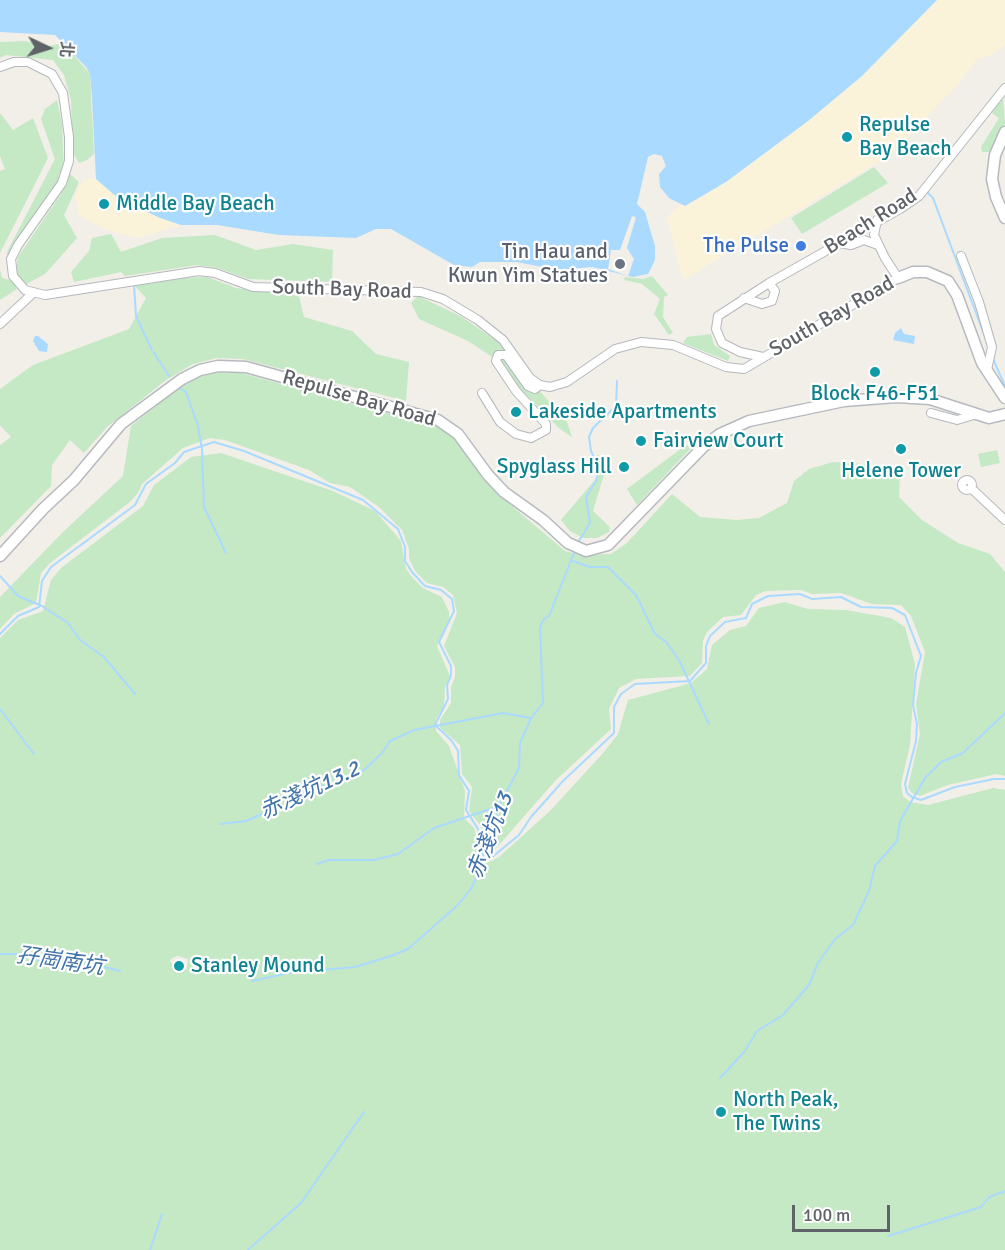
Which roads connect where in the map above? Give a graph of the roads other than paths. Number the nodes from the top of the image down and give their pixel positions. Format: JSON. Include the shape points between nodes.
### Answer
{"nodes":[{"id":1,"x":0,"y":68,"type":"edge"},
{"id":2,"x":1005,"y":88,"type":"edge"},
{"id":3,"x":1005,"y":132,"type":"edge"},
{"id":4,"x":1005,"y":218,"type":"edge"},
{"id":5,"x":877,"y":220,"type":"junction"},
{"id":6,"x":838,"y":243,"type":"junction"},
{"id":7,"x":878,"y":245,"type":"junction"},
{"id":8,"x":961,"y":256,"type":"dead end"},
{"id":9,"x":898,"y":278,"type":"junction"},
{"id":10,"x":769,"y":283,"type":"junction"},
{"id":11,"x":32,"y":294,"type":"junction"},
{"id":12,"x":744,"y":298,"type":"junction"},
{"id":13,"x":0,"y":324,"type":"edge"},
{"id":14,"x":763,"y":357,"type":"junction"},
{"id":15,"x":988,"y":368,"type":"junction"},
{"id":16,"x":540,"y":385,"type":"junction"},
{"id":17,"x":482,"y":393,"type":"dead end"},
{"id":18,"x":1005,"y":406,"type":"edge"},
{"id":19,"x":931,"y":412,"type":"dead end"},
{"id":20,"x":977,"y":414,"type":"junction"},
{"id":21,"x":971,"y":488,"type":"dead end"},
{"id":22,"x":1005,"y":520,"type":"edge"},
{"id":23,"x":0,"y":556,"type":"edge"}],
"edges":[{"from":1,"to":11,"type":"street","via":[[28,62],[48,71],[61,88],[66,115],[70,149],[66,172],[11,259],[14,279]]},
{"from":2,"to":5,"type":"street","name":"Beach Road","via":[[919,196]]},
{"from":3,"to":4,"type":"main road","via":[[995,155],[992,179]]},
{"from":5,"to":6,"type":"street","name":"Beach Road"},
{"from":5,"to":7,"type":"street","via":[[874,231]]},
{"from":6,"to":7,"type":"street","via":[[850,245],[864,240]]},
{"from":6,"to":10,"type":"street","name":"Beach Road"},
{"from":7,"to":9,"type":"street"},
{"from":8,"to":15,"type":"street","via":[[979,302],[992,353]]},
{"from":9,"to":14,"type":"street","name":"South Bay Road"},
{"from":9,"to":15,"type":"main road","name":"South Bay Road","via":[[927,272],[948,281]]},
{"from":10,"to":12,"type":"street","name":"Beach Road"},
{"from":10,"to":12,"type":"street","via":[[775,291],[772,301],[762,304]]},
{"from":11,"to":13,"type":"street"},
{"from":11,"to":16,"type":"street","name":"South Bay Road","via":[[199,271],[253,287],[421,292],[444,299],[491,329]]},
{"from":12,"to":14,"type":"street","name":"Beach Road","via":[[718,316],[718,337],[729,348]]},
{"from":14,"to":16,"type":"street","name":"South Bay Road","via":[[744,369],[735,369],[673,345],[641,342],[615,349],[559,386]]},
{"from":15,"to":18,"type":"main road","name":"South Bay Road"},
{"from":16,"to":17,"type":"street","via":[[535,389],[528,386],[506,355],[498,355],[496,361],[516,391],[546,424],[546,430],[531,438],[516,434],[500,422]]},
{"from":18,"to":20,"type":"main road","name":"Repulse Bay Road","via":[[992,418]]},
{"from":19,"to":20,"type":"street","via":[[957,420]]},
{"from":20,"to":23,"type":"main road","name":"Repulse Bay Road","via":[[930,399],[890,397],[844,401],[749,421],[720,434],[700,450],[608,545],[586,551],[568,543],[504,492],[459,434],[438,420],[246,368],[218,366],[182,379],[117,428],[74,480]]},
{"from":21,"to":22,"type":"street"}]}
